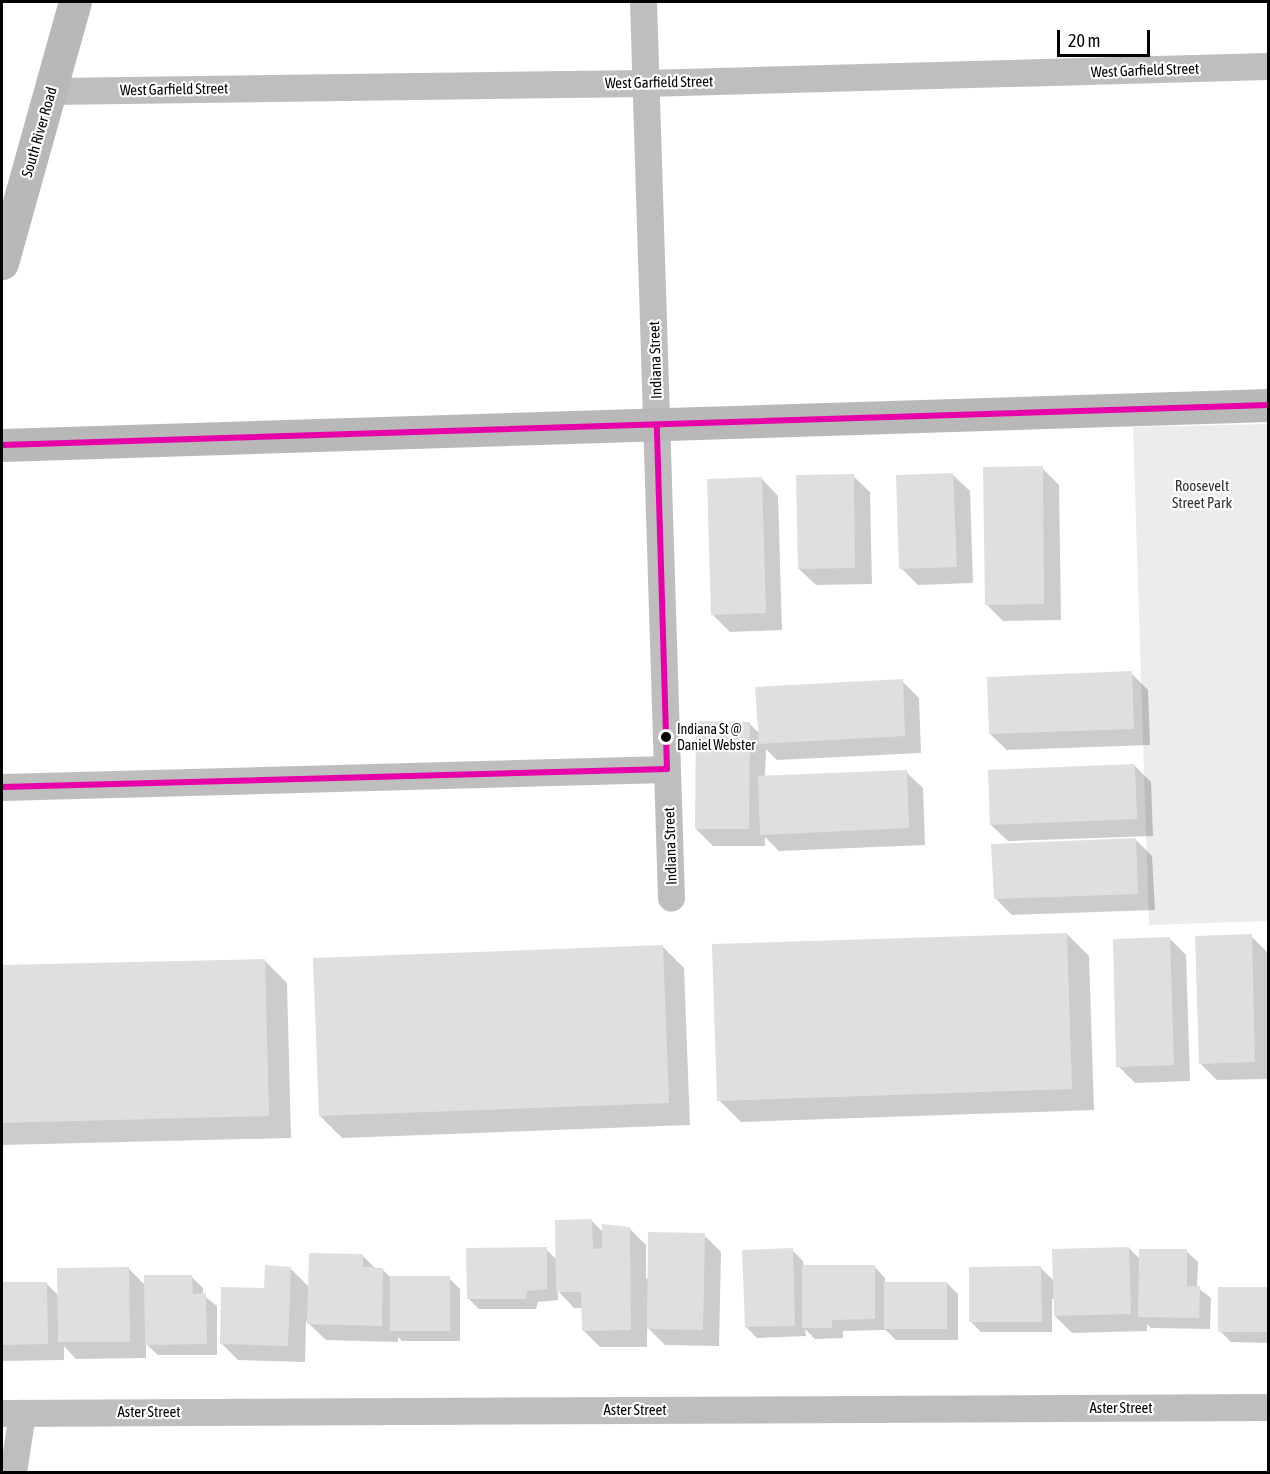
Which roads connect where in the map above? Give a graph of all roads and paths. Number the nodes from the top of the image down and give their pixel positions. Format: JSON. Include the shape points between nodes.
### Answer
{"nodes":[{"id":1,"x":75,"y":2,"type":"edge"},
{"id":2,"x":643,"y":2,"type":"edge"},
{"id":3,"x":1269,"y":66,"type":"edge"},
{"id":4,"x":646,"y":83,"type":"junction"},
{"id":5,"x":50,"y":91,"type":"junction"},
{"id":6,"x":2,"y":263,"type":"edge"},
{"id":7,"x":1269,"y":405,"type":"edge"},
{"id":8,"x":657,"y":425,"type":"junction"},
{"id":9,"x":2,"y":445,"type":"edge"},
{"id":10,"x":667,"y":769,"type":"junction"},
{"id":11,"x":2,"y":787,"type":"edge"},
{"id":12,"x":671,"y":898,"type":"dead end"},
{"id":13,"x":1269,"y":1407,"type":"edge"},
{"id":14,"x":12,"y":1413,"type":"edge"},
{"id":15,"x":13,"y":1473,"type":"edge"}],
"edges":[{"from":1,"to":5,"type":"main road","name":"South River Road"},
{"from":2,"to":4,"type":"street","name":"Indiana Street"},
{"from":3,"to":4,"type":"street","name":"West Garfield Street"},
{"from":4,"to":5,"type":"street","name":"West Garfield Street"},
{"from":4,"to":8,"type":"street","name":"Indiana Street"},
{"from":5,"to":6,"type":"main road","name":"South River Road"},
{"from":7,"to":8,"type":"main road"},
{"from":8,"to":9,"type":"main road"},
{"from":8,"to":10,"type":"street","name":"Indiana Street"},
{"from":10,"to":11,"type":"street"},
{"from":10,"to":12,"type":"street","name":"Indiana Street"},
{"from":13,"to":14,"type":"street","name":"Aster Street"},
{"from":14,"to":15,"type":"street"}]}
